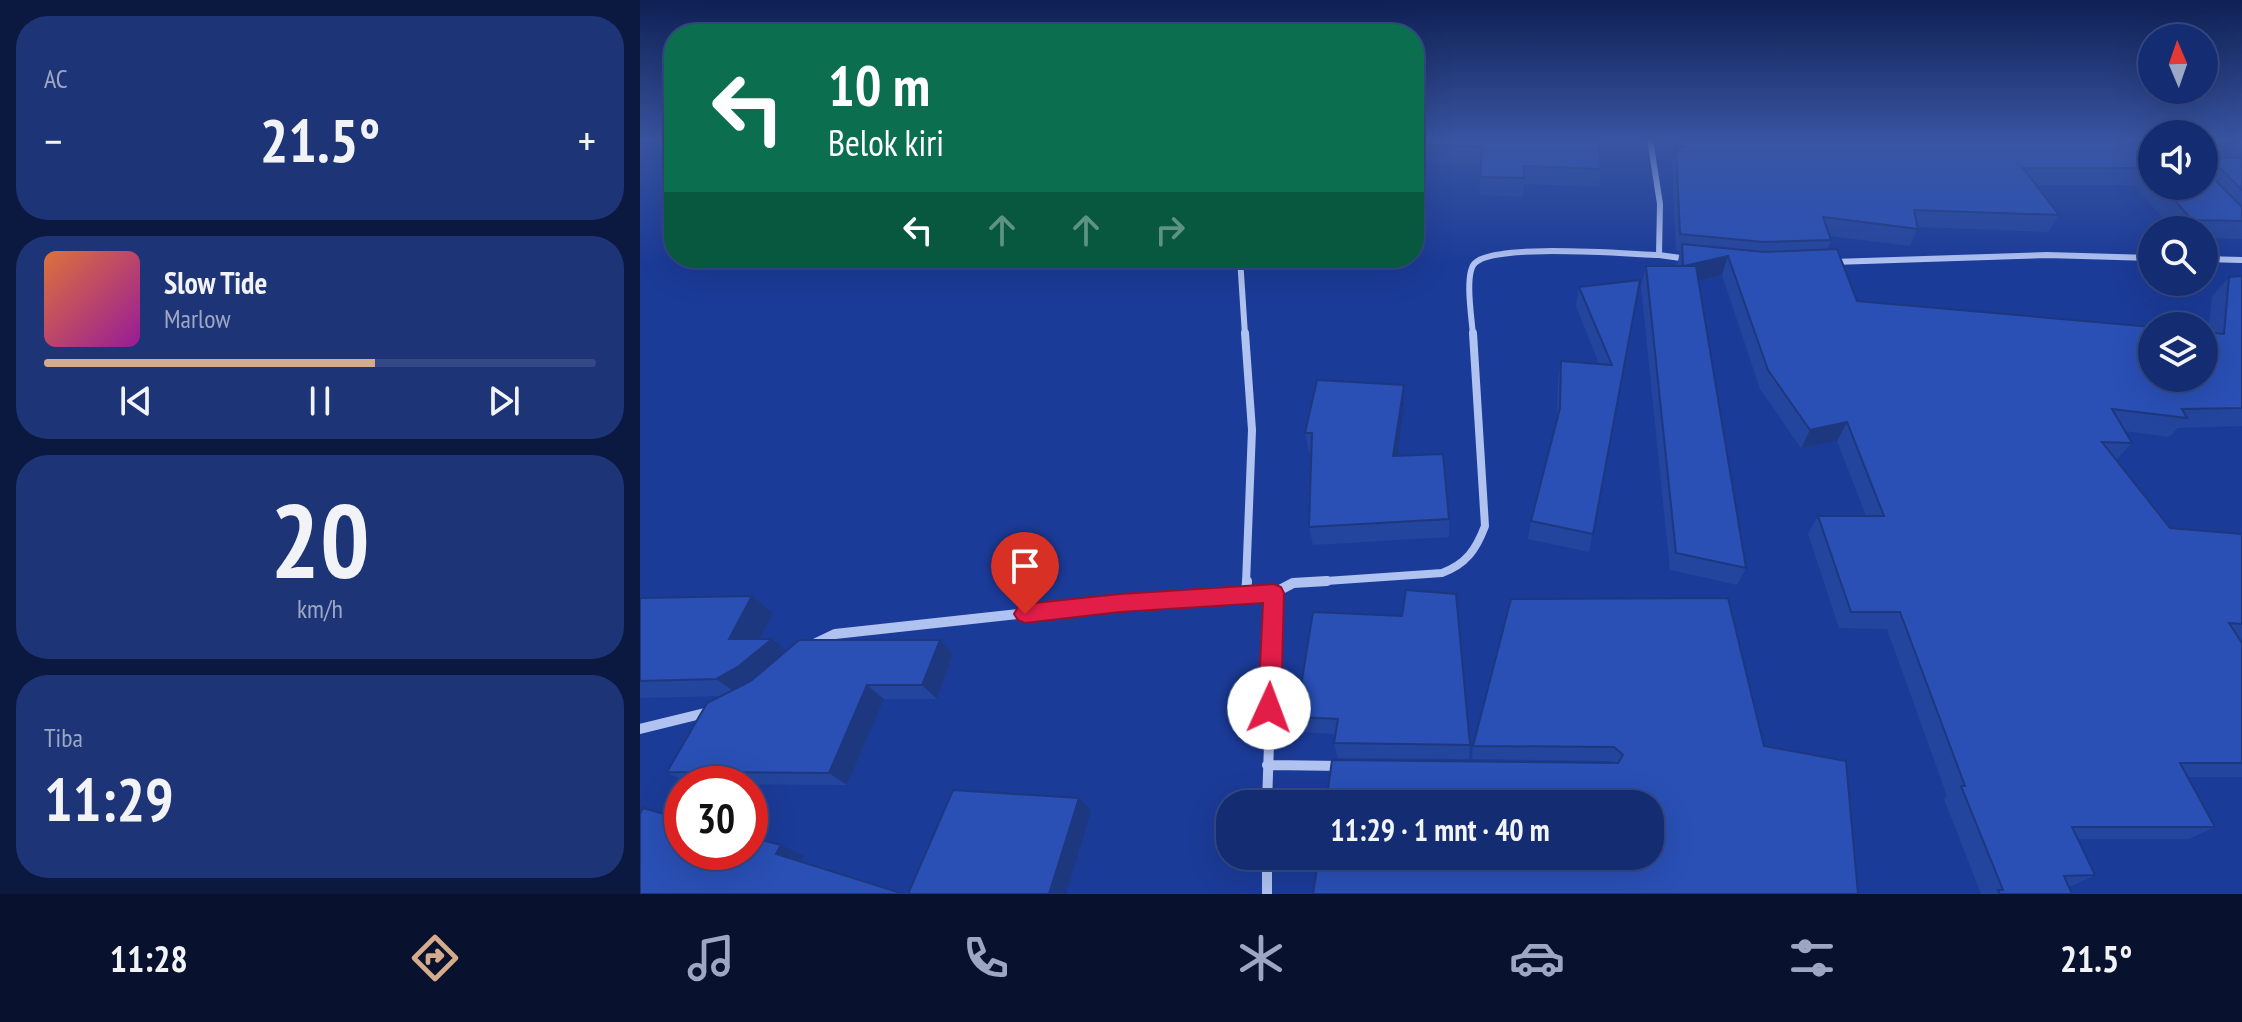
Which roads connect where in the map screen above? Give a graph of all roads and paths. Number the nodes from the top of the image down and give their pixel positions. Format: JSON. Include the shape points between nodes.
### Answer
{"nodes":[{"id":1,"x":1656,"y":181,"type":"edge"},
{"id":2,"x":1659,"y":255,"type":"junction"},
{"id":3,"x":2138,"y":258,"type":"edge"},
{"id":4,"x":2218,"y":259,"type":"edge"},
{"id":5,"x":1698,"y":260,"type":"edge"},
{"id":6,"x":2242,"y":260,"type":"edge"},
{"id":7,"x":1818,"y":263,"type":"edge"},
{"id":8,"x":1241,"y":268,"type":"edge"},
{"id":9,"x":1274,"y":593,"type":"junction"},
{"id":10,"x":1246,"y":595,"type":"junction"},
{"id":11,"x":805,"y":650,"type":"edge"},
{"id":12,"x":722,"y":709,"type":"edge"},
{"id":13,"x":640,"y":729,"type":"edge"},
{"id":14,"x":1267,"y":765,"type":"junction"},
{"id":15,"x":1360,"y":766,"type":"edge"},
{"id":16,"x":1267,"y":790,"type":"edge"},
{"id":17,"x":1267,"y":870,"type":"edge"},
{"id":18,"x":1267,"y":894,"type":"edge"}],
"edges":[{"from":1,"to":2,"type":"street"},
{"from":2,"to":5,"type":"street"},
{"from":2,"to":9,"type":"street","via":[[1518,251],[1475,262],[1469,272],[1485,526],[1474,557],[1442,573],[1293,583]]},
{"from":3,"to":7,"type":"street","via":[[2047,255]]},
{"from":4,"to":6,"type":"street"},
{"from":8,"to":10,"type":"street","via":[[1252,430]]},
{"from":9,"to":10,"type":"street"},
{"from":9,"to":14,"type":"street"},
{"from":10,"to":11,"type":"street","via":[[835,634]]},
{"from":12,"to":13,"type":"street"},
{"from":14,"to":15,"type":"street"},
{"from":14,"to":16,"type":"street"},
{"from":17,"to":18,"type":"street"}]}
